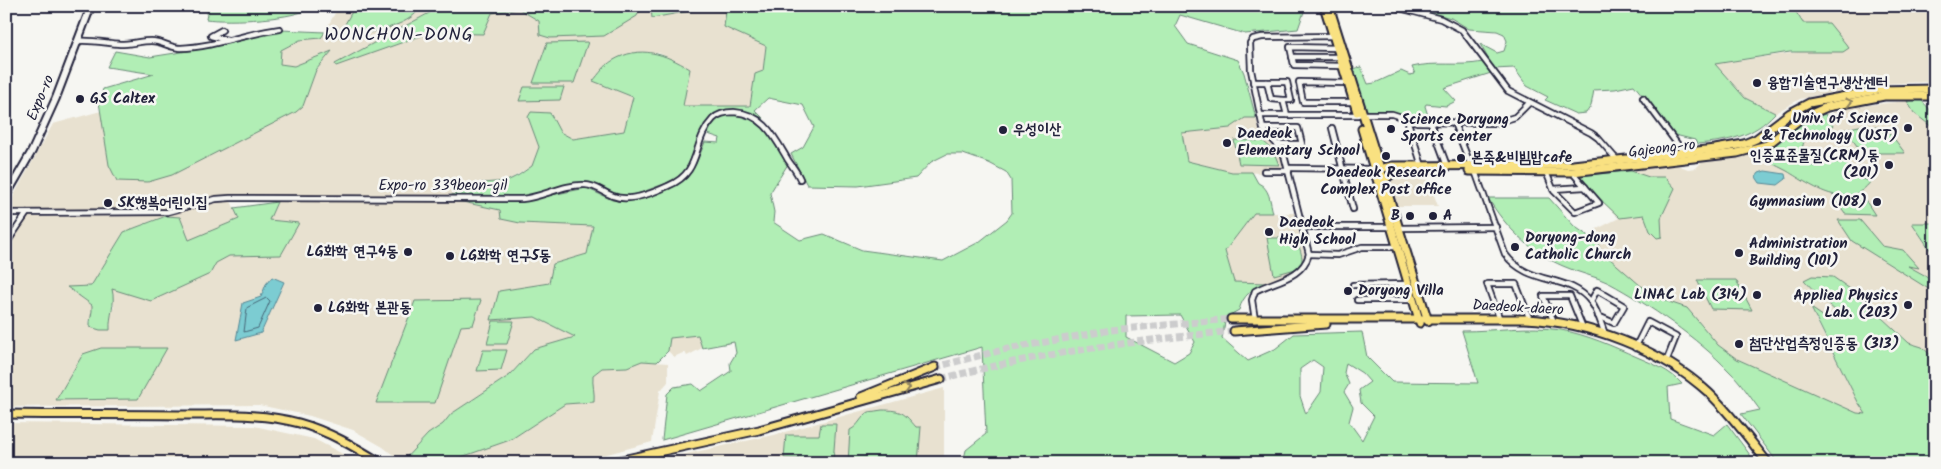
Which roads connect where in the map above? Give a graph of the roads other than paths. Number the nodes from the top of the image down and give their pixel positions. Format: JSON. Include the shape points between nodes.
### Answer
{"nodes":[{"id":1,"x":91,"y":6,"type":"edge"},
{"id":2,"x":1324,"y":6,"type":"edge"},
{"id":3,"x":1329,"y":6,"type":"edge"},
{"id":4,"x":1392,"y":6,"type":"edge"},
{"id":5,"x":280,"y":29,"type":"dead end"},
{"id":6,"x":222,"y":30,"type":"dead end"},
{"id":7,"x":1334,"y":36,"type":"junction"},
{"id":8,"x":78,"y":41,"type":"junction"},
{"id":9,"x":227,"y":41,"type":"junction"},
{"id":10,"x":200,"y":42,"type":"dead end"},
{"id":11,"x":189,"y":48,"type":"junction"},
{"id":12,"x":1337,"y":48,"type":"junction"},
{"id":13,"x":1292,"y":57,"type":"junction"},
{"id":14,"x":1340,"y":57,"type":"junction"},
{"id":15,"x":1342,"y":66,"type":"junction"},
{"id":16,"x":1253,"y":82,"type":"junction"},
{"id":17,"x":1266,"y":82,"type":"junction"},
{"id":18,"x":1348,"y":83,"type":"junction"},
{"id":19,"x":1935,"y":89,"type":"edge"},
{"id":20,"x":1935,"y":96,"type":"edge"},
{"id":21,"x":1643,"y":98,"type":"dead end"},
{"id":22,"x":1282,"y":100,"type":"junction"},
{"id":23,"x":1354,"y":102,"type":"junction"},
{"id":24,"x":1528,"y":104,"type":"junction"},
{"id":25,"x":1260,"y":115,"type":"junction"},
{"id":26,"x":1287,"y":115,"type":"junction"},
{"id":27,"x":1360,"y":115,"type":"junction"},
{"id":28,"x":1407,"y":119,"type":"junction"},
{"id":29,"x":1431,"y":123,"type":"junction"},
{"id":30,"x":1454,"y":124,"type":"junction"},
{"id":31,"x":1263,"y":128,"type":"junction"},
{"id":32,"x":1332,"y":128,"type":"dead end"},
{"id":33,"x":1277,"y":144,"type":"junction"},
{"id":34,"x":1685,"y":156,"type":"junction"},
{"id":35,"x":1618,"y":160,"type":"junction"},
{"id":36,"x":1422,"y":166,"type":"junction"},
{"id":37,"x":1447,"y":166,"type":"junction"},
{"id":38,"x":1622,"y":167,"type":"junction"},
{"id":39,"x":1342,"y":168,"type":"junction"},
{"id":40,"x":1473,"y":168,"type":"junction"},
{"id":41,"x":1377,"y":169,"type":"junction"},
{"id":42,"x":1289,"y":170,"type":"junction"},
{"id":43,"x":1395,"y":171,"type":"junction"},
{"id":44,"x":1264,"y":172,"type":"dead end"},
{"id":45,"x":1546,"y":172,"type":"junction"},
{"id":46,"x":1572,"y":172,"type":"junction"},
{"id":47,"x":800,"y":179,"type":"dead end"},
{"id":48,"x":1383,"y":181,"type":"junction"},
{"id":49,"x":1584,"y":187,"type":"junction"},
{"id":50,"x":1553,"y":188,"type":"junction"},
{"id":51,"x":6,"y":196,"type":"edge"},
{"id":52,"x":1353,"y":210,"type":"dead end"},
{"id":53,"x":6,"y":213,"type":"edge"},
{"id":54,"x":27,"y":213,"type":"junction"},
{"id":55,"x":1302,"y":227,"type":"junction"},
{"id":56,"x":1395,"y":227,"type":"junction"},
{"id":57,"x":1496,"y":227,"type":"junction"},
{"id":58,"x":6,"y":244,"type":"edge"},
{"id":59,"x":1398,"y":248,"type":"junction"},
{"id":60,"x":1309,"y":254,"type":"junction"},
{"id":61,"x":1409,"y":284,"type":"junction"},
{"id":62,"x":1353,"y":285,"type":"dead end"},
{"id":63,"x":1576,"y":290,"type":"junction"},
{"id":64,"x":1570,"y":296,"type":"junction"},
{"id":65,"x":1357,"y":300,"type":"dead end"},
{"id":66,"x":1413,"y":300,"type":"junction"},
{"id":67,"x":1591,"y":301,"type":"junction"},
{"id":68,"x":1598,"y":316,"type":"junction"},
{"id":69,"x":1231,"y":319,"type":"tunnel mouth"},
{"id":70,"x":1255,"y":320,"type":"junction"},
{"id":71,"x":1500,"y":320,"type":"junction"},
{"id":72,"x":1530,"y":320,"type":"junction"},
{"id":73,"x":1424,"y":321,"type":"junction"},
{"id":74,"x":1554,"y":322,"type":"junction"},
{"id":75,"x":1583,"y":328,"type":"junction"},
{"id":76,"x":1234,"y":331,"type":"tunnel mouth"},
{"id":77,"x":1605,"y":334,"type":"junction"},
{"id":78,"x":1635,"y":348,"type":"junction"},
{"id":79,"x":1666,"y":362,"type":"junction"},
{"id":80,"x":935,"y":367,"type":"tunnel mouth"},
{"id":81,"x":940,"y":379,"type":"tunnel mouth"},
{"id":82,"x":826,"y":411,"type":"junction"},
{"id":83,"x":6,"y":414,"type":"edge"},
{"id":84,"x":382,"y":463,"type":"edge"},
{"id":85,"x":608,"y":463,"type":"edge"},
{"id":86,"x":1763,"y":463,"type":"edge"},
{"id":87,"x":1768,"y":463,"type":"edge"}],
"edges":[{"from":1,"to":8,"type":"main road","name":"Expo-ro"},
{"from":2,"to":7,"type":"main road"},
{"from":3,"to":27,"type":"main road"},
{"from":4,"to":24,"type":"street","via":[[1441,20],[1462,30],[1503,86]]},
{"from":5,"to":9,"type":"street"},
{"from":6,"to":9,"type":"street","via":[[211,36]]},
{"from":7,"to":12,"type":"main road"},
{"from":7,"to":16,"type":"street","via":[[1253,39],[1249,48]]},
{"from":8,"to":11,"type":"street","via":[[153,42]]},
{"from":8,"to":51,"type":"main road","name":"Expo-ro","via":[[40,133]]},
{"from":9,"to":11,"type":"street"},
{"from":10,"to":11,"type":"street"},
{"from":12,"to":13,"type":"street","via":[[1290,47]]},
{"from":12,"to":14,"type":"main road"},
{"from":13,"to":14,"type":"street"},
{"from":13,"to":15,"type":"street","via":[[1294,65]]},
{"from":14,"to":15,"type":"main road"},
{"from":15,"to":18,"type":"main road"},
{"from":16,"to":17,"type":"street"},
{"from":16,"to":25,"type":"street"},
{"from":17,"to":22,"type":"street","via":[[1271,99]]},
{"from":17,"to":22,"type":"street","via":[[1287,82],[1291,100]]},
{"from":18,"to":23,"type":"main road"},
{"from":18,"to":23,"type":"street","via":[[1298,82],[1303,102]]},
{"from":19,"to":34,"type":"main road","name":"Gajeong-ro","via":[[1878,90],[1809,103],[1756,139]]},
{"from":34,"to":20,"type":"main road","name":"Gajeong-ro","one_way":true,"via":[[1737,153],[1767,145],[1806,116],[1848,102],[1884,96]]},
{"from":21,"to":34,"type":"street"},
{"from":22,"to":26,"type":"street"},
{"from":23,"to":27,"type":"main road"},
{"from":24,"to":30,"type":"street","via":[[1517,117],[1504,122]]},
{"from":24,"to":35,"type":"street","via":[[1591,133]]},
{"from":25,"to":26,"type":"street"},
{"from":25,"to":31,"type":"street"},
{"from":26,"to":27,"type":"street"},
{"from":27,"to":28,"type":"street","via":[[1392,114]]},
{"from":27,"to":41,"type":"main road"},
{"from":28,"to":29,"type":"street"},
{"from":28,"to":36,"type":"street"},
{"from":29,"to":30,"type":"street"},
{"from":29,"to":37,"type":"street"},
{"from":30,"to":40,"type":"street"},
{"from":31,"to":33,"type":"street"},
{"from":31,"to":33,"type":"street","via":[[1298,128],[1302,144]]},
{"from":32,"to":39,"type":"street"},
{"from":33,"to":42,"type":"street","via":[[1284,151]]},
{"from":34,"to":35,"type":"main road","name":"Gajeong-ro"},
{"from":34,"to":38,"type":"main road","name":"Gajeong-ro"},
{"from":35,"to":38,"type":"street"},
{"from":35,"to":40,"type":"main road","name":"Gajeong-ro","via":[[1573,166]]},
{"from":36,"to":37,"type":"main road","name":"Gajeong-ro"},
{"from":36,"to":41,"type":"main road","name":"Gajeong-ro"},
{"from":37,"to":40,"type":"main road","name":"Gajeong-ro"},
{"from":38,"to":46,"type":"main road","name":"Gajeong-ro"},
{"from":39,"to":41,"type":"street"},
{"from":39,"to":42,"type":"street"},
{"from":39,"to":52,"type":"street"},
{"from":40,"to":43,"type":"main road","name":"Gajeong-ro"},
{"from":40,"to":45,"type":"main road","name":"Gajeong-ro"},
{"from":40,"to":57,"type":"street"},
{"from":41,"to":43,"type":"main road","name":"Gajeong-ro"},
{"from":41,"to":48,"type":"main road"},
{"from":41,"to":56,"type":"main road"},
{"from":42,"to":44,"type":"street"},
{"from":42,"to":55,"type":"street"},
{"from":43,"to":48,"type":"main road"},
{"from":45,"to":46,"type":"main road","name":"Gajeong-ro"},
{"from":45,"to":50,"type":"street"},
{"from":46,"to":49,"type":"street"},
{"from":47,"to":54,"type":"street","name":"Expo-ro 339beon-gil","via":[[780,143],[764,123],[750,115],[732,112],[719,115],[710,122],[694,164],[684,178],[625,199],[615,199],[585,185],[522,199],[230,198],[168,212]]},
{"from":48,"to":56,"type":"main road"},
{"from":49,"to":50,"type":"street"},
{"from":49,"to":50,"type":"street","via":[[1599,203],[1575,212]]},
{"from":53,"to":54,"type":"street","name":"Expo-ro 339beon-gil"},
{"from":54,"to":58,"type":"street"},
{"from":55,"to":56,"type":"street"},
{"from":55,"to":60,"type":"street"},
{"from":56,"to":57,"type":"street"},
{"from":56,"to":59,"type":"main road"},
{"from":56,"to":73,"type":"main road"},
{"from":57,"to":63,"type":"street","via":[[1507,258],[1519,270]]},
{"from":59,"to":60,"type":"street","via":[[1362,248],[1338,255]]},
{"from":59,"to":61,"type":"main road"},
{"from":60,"to":70,"type":"street","via":[[1308,264],[1301,271],[1255,291],[1252,300]]},
{"from":61,"to":62,"type":"street"},
{"from":61,"to":66,"type":"main road"},
{"from":63,"to":64,"type":"street"},
{"from":63,"to":67,"type":"street"},
{"from":64,"to":74,"type":"street","via":[[1543,296]]},
{"from":64,"to":75,"type":"street"},
{"from":65,"to":66,"type":"street"},
{"from":66,"to":73,"type":"main road"},
{"from":67,"to":68,"type":"street"},
{"from":67,"to":68,"type":"street","via":[[1596,290],[1624,306],[1614,323]]},
{"from":68,"to":77,"type":"street"},
{"from":69,"to":70,"type":"main road"},
{"from":70,"to":73,"type":"main road"},
{"from":71,"to":72,"type":"main road","name":"Daedeok-daero"},
{"from":71,"to":72,"type":"street","via":[[1487,284],[1516,284]]},
{"from":71,"to":73,"type":"main road","name":"Daedeok-daero"},
{"from":72,"to":74,"type":"main road","name":"Daedeok-daero"},
{"from":73,"to":76,"type":"main road"},
{"from":73,"to":86,"type":"main road","name":"Daedeok-daero","via":[[1543,325],[1602,337],[1652,359],[1696,387],[1733,423]]},
{"from":74,"to":75,"type":"main road","name":"Daedeok-daero"},
{"from":75,"to":77,"type":"main road","name":"Daedeok-daero"},
{"from":77,"to":78,"type":"main road","name":"Daedeok-daero"},
{"from":78,"to":79,"type":"main road","name":"Daedeok-daero"},
{"from":78,"to":79,"type":"street","via":[[1648,322],[1676,337]]},
{"from":79,"to":87,"type":"main road","name":"Daedeok-daero","via":[[1714,398]]},
{"from":80,"to":82,"type":"main road"},
{"from":82,"to":81,"type":"main road","one_way":true},
{"from":82,"to":85,"type":"main road","via":[[759,430]]},
{"from":83,"to":84,"type":"main road","via":[[266,417],[298,422],[325,432]]}]}
